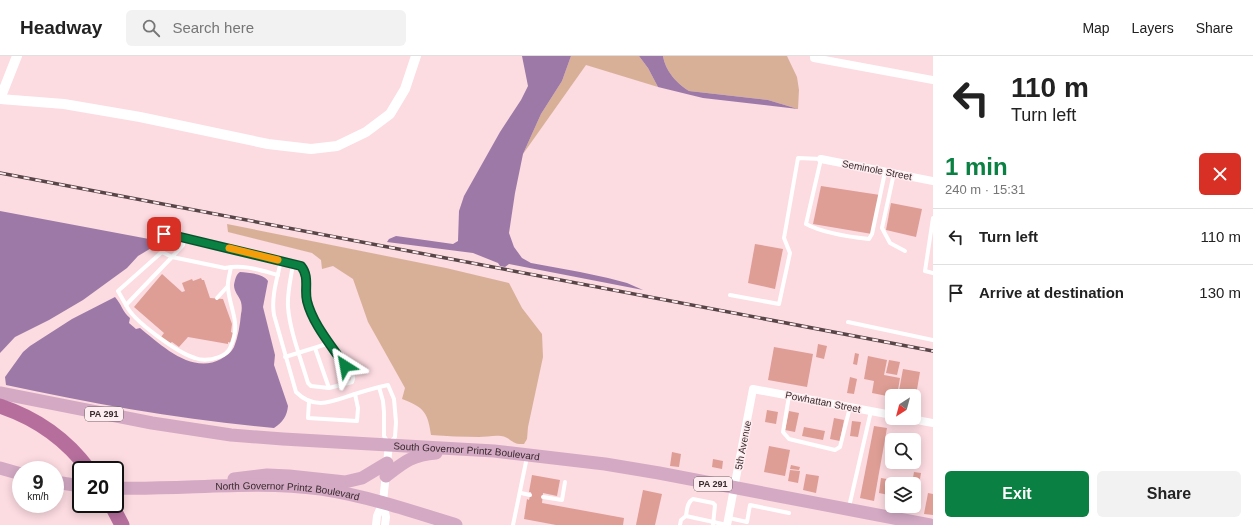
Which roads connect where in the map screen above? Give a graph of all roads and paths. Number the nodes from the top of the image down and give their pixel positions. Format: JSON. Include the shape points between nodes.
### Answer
{"nodes":[{"id":1,"x":17,"y":56,"type":"edge"},
{"id":2,"x":416,"y":56,"type":"edge"},
{"id":3,"x":814,"y":57,"type":"edge"},
{"id":4,"x":933,"y":80,"type":"edge"},
{"id":5,"x":0,"y":99,"type":"edge"},
{"id":6,"x":822,"y":159,"type":"junction"},
{"id":7,"x":885,"y":172,"type":"junction"},
{"id":8,"x":894,"y":173,"type":"junction"},
{"id":9,"x":933,"y":181,"type":"edge"},
{"id":10,"x":933,"y":218,"type":"edge"},
{"id":11,"x":184,"y":237,"type":"junction"},
{"id":12,"x":905,"y":251,"type":"dead end"},
{"id":13,"x":162,"y":252,"type":"junction"},
{"id":14,"x":172,"y":257,"type":"junction"},
{"id":15,"x":281,"y":261,"type":"junction"},
{"id":16,"x":293,"y":264,"type":"junction"},
{"id":17,"x":231,"y":267,"type":"junction"},
{"id":18,"x":933,"y":273,"type":"edge"},
{"id":19,"x":278,"y":275,"type":"junction"},
{"id":20,"x":227,"y":287,"type":"junction"},
{"id":21,"x":730,"y":295,"type":"dead end"},
{"id":22,"x":217,"y":298,"type":"dead end"},
{"id":23,"x":126,"y":305,"type":"junction"},
{"id":24,"x":228,"y":311,"type":"dead end"},
{"id":25,"x":234,"y":311,"type":"junction"},
{"id":26,"x":848,"y":322,"type":"dead end"},
{"id":27,"x":933,"y":340,"type":"edge"},
{"id":28,"x":330,"y":343,"type":"junction"},
{"id":29,"x":315,"y":348,"type":"junction"},
{"id":30,"x":299,"y":353,"type":"junction"},
{"id":31,"x":285,"y":357,"type":"junction"},
{"id":32,"x":379,"y":387,"type":"junction"},
{"id":33,"x":329,"y":388,"type":"junction"},
{"id":34,"x":754,"y":389,"type":"joint"},
{"id":35,"x":0,"y":393,"type":"edge"},
{"id":36,"x":355,"y":394,"type":"junction"},
{"id":37,"x":789,"y":396,"type":"junction"},
{"id":38,"x":309,"y":401,"type":"junction"},
{"id":39,"x":0,"y":406,"type":"edge"},
{"id":40,"x":850,"y":407,"type":"junction"},
{"id":41,"x":871,"y":411,"type":"junction"},
{"id":42,"x":885,"y":414,"type":"edge"},
{"id":43,"x":921,"y":421,"type":"edge"},
{"id":44,"x":933,"y":423,"type":"edge"},
{"id":45,"x":389,"y":444,"type":"junction"},
{"id":46,"x":467,"y":449,"type":"junction"},
{"id":47,"x":528,"y":454,"type":"junction"},
{"id":48,"x":82,"y":461,"type":"edge"},
{"id":49,"x":0,"y":468,"type":"edge"},
{"id":50,"x":386,"y":470,"type":"junction"},
{"id":51,"x":12,"y":471,"type":"edge"},
{"id":52,"x":565,"y":482,"type":"dead end"},
{"id":53,"x":200,"y":486,"type":"junction"},
{"id":54,"x":124,"y":488,"type":"edge"},
{"id":55,"x":734,"y":488,"type":"junction"},
{"id":56,"x":521,"y":493,"type":"junction"},
{"id":57,"x":530,"y":495,"type":"dead end"},
{"id":58,"x":543,"y":497,"type":"dead end"},
{"id":59,"x":383,"y":502,"type":"junction"},
{"id":60,"x":848,"y":509,"type":"junction"},
{"id":61,"x":116,"y":513,"type":"edge"},
{"id":62,"x":789,"y":513,"type":"dead end"},
{"id":63,"x":686,"y":516,"type":"junction"},
{"id":64,"x":890,"y":521,"type":"edge"},
{"id":65,"x":728,"y":523,"type":"edge"},
{"id":66,"x":713,"y":524,"type":"edge"},
{"id":67,"x":122,"y":525,"type":"edge"},
{"id":68,"x":376,"y":525,"type":"edge"},
{"id":69,"x":385,"y":525,"type":"edge"},
{"id":70,"x":456,"y":525,"type":"edge"},
{"id":71,"x":513,"y":525,"type":"edge"},
{"id":72,"x":680,"y":525,"type":"edge"},
{"id":73,"x":930,"y":525,"type":"edge"}],
"edges":[{"from":1,"to":5,"type":"street"},
{"from":2,"to":5,"type":"street","via":[[404,89],[390,114],[366,132],[337,146],[311,149],[268,144],[64,104]]},
{"from":3,"to":4,"type":"street"},
{"from":6,"to":7,"type":"street","name":"Seminole Street"},
{"from":6,"to":7,"type":"lane","via":[[806,224],[812,228],[855,238],[869,238],[872,234]]},
{"from":6,"to":21,"type":"lane","via":[[798,158],[784,238],[790,253],[779,304]]},
{"from":7,"to":8,"type":"street","name":"Seminole Street"},
{"from":8,"to":9,"type":"street","name":"Seminole Street"},
{"from":8,"to":12,"type":"lane","via":[[882,228],[890,243]]},
{"from":10,"to":18,"type":"lane","via":[[925,271]]},
{"from":11,"to":13,"type":"lane","via":[[164,234],[161,239]]},
{"from":11,"to":14,"type":"lane","via":[[183,245]]},
{"from":11,"to":15,"type":"lane"},
{"from":13,"to":14,"type":"lane"},
{"from":13,"to":23,"type":"lane","via":[[118,291]]},
{"from":14,"to":17,"type":"lane"},
{"from":14,"to":23,"type":"lane"},
{"from":15,"to":16,"type":"lane"},
{"from":15,"to":19,"type":"lane"},
{"from":16,"to":28,"type":"lane","via":[[305,270],[310,309]]},
{"from":16,"to":30,"type":"lane","via":[[288,307]]},
{"from":17,"to":19,"type":"lane","via":[[250,267]]},
{"from":17,"to":20,"type":"lane"},
{"from":19,"to":31,"type":"lane","via":[[273,308]]},
{"from":20,"to":22,"type":"lane"},
{"from":20,"to":25,"type":"lane"},
{"from":23,"to":25,"type":"lane","via":[[133,316],[168,344],[187,356],[205,360],[215,359],[230,349],[236,332]]},
{"from":24,"to":25,"type":"lane"},
{"from":26,"to":27,"type":"lane"},
{"from":28,"to":29,"type":"lane"},
{"from":28,"to":33,"type":"lane","via":[[353,379],[352,382]]},
{"from":29,"to":30,"type":"lane"},
{"from":29,"to":33,"type":"lane"},
{"from":30,"to":31,"type":"lane"},
{"from":30,"to":33,"type":"lane","via":[[308,383],[311,386]]},
{"from":31,"to":38,"type":"lane","via":[[296,392]]},
{"from":32,"to":36,"type":"lane"},
{"from":32,"to":45,"type":"lane","via":[[383,401],[384,436]]},
{"from":32,"to":45,"type":"lane","via":[[388,385],[394,399],[395,437]]},
{"from":34,"to":37,"type":"street","name":"Powhattan Street"},
{"from":34,"to":55,"type":"street","name":"5th Avenue"},
{"from":35,"to":45,"type":"main road","name":"South Governor Printz Boulevard","number":"PA 291","via":[[152,423],[231,435]]},
{"from":36,"to":38,"type":"lane","via":[[326,404]]},
{"from":36,"to":38,"type":"lane","via":[[357,421],[308,418]]},
{"from":37,"to":40,"type":"street","name":"Powhattan Street"},
{"from":37,"to":40,"type":"lane","via":[[783,432],[789,439],[835,450],[840,447]]},
{"from":39,"to":48,"type":"highway","via":[[28,418],[51,432]]},
{"from":40,"to":41,"type":"street","name":"Powhattan Street"},
{"from":41,"to":42,"type":"street","name":"Powhattan Street"},
{"from":41,"to":60,"type":"lane"},
{"from":43,"to":44,"type":"street"},
{"from":45,"to":46,"type":"main road","name":"South Governor Printz Boulevard","number":"PA 291"},
{"from":45,"to":50,"type":"street"},
{"from":46,"to":47,"type":"main road","name":"South Governor Printz Boulevard","number":"PA 291"},
{"from":46,"to":50,"type":"main road","via":[[417,456]]},
{"from":47,"to":55,"type":"main road","name":"South Governor Printz Boulevard","number":"PA 291","via":[[626,467]]},
{"from":47,"to":56,"type":"lane"},
{"from":49,"to":51,"type":"main road"},
{"from":50,"to":53,"type":"main road","via":[[351,482],[267,475]]},
{"from":50,"to":59,"type":"street"},
{"from":52,"to":58,"type":"lane","via":[[562,500]]},
{"from":53,"to":54,"type":"main road","name":"North Governor Printz Boulevard"},
{"from":53,"to":59,"type":"main road","name":"North Governor Printz Boulevard","via":[[262,485],[320,489]]},
{"from":55,"to":60,"type":"main road","name":"South Governor Printz Boulevard","number":"PA 291"},
{"from":55,"to":65,"type":"street","name":"5th Avenue"},
{"from":56,"to":57,"type":"lane"},
{"from":56,"to":71,"type":"lane"},
{"from":59,"to":68,"type":"street"},
{"from":59,"to":69,"type":"street"},
{"from":59,"to":70,"type":"main road","name":"North Governor Printz Boulevard"},
{"from":60,"to":64,"type":"main road","name":"South Governor Printz Boulevard","number":"PA 291"},
{"from":61,"to":67,"type":"highway"},
{"from":62,"to":65,"type":"lane","via":[[750,505],[747,522]]},
{"from":63,"to":66,"type":"lane"},
{"from":63,"to":66,"type":"lane","via":[[689,503],[693,499],[713,503]]},
{"from":63,"to":72,"type":"lane"},
{"from":64,"to":73,"type":"main road","name":"South Governor Printz Boulevard","number":"PA 291"},
{"from":65,"to":66,"type":"lane"}]}
